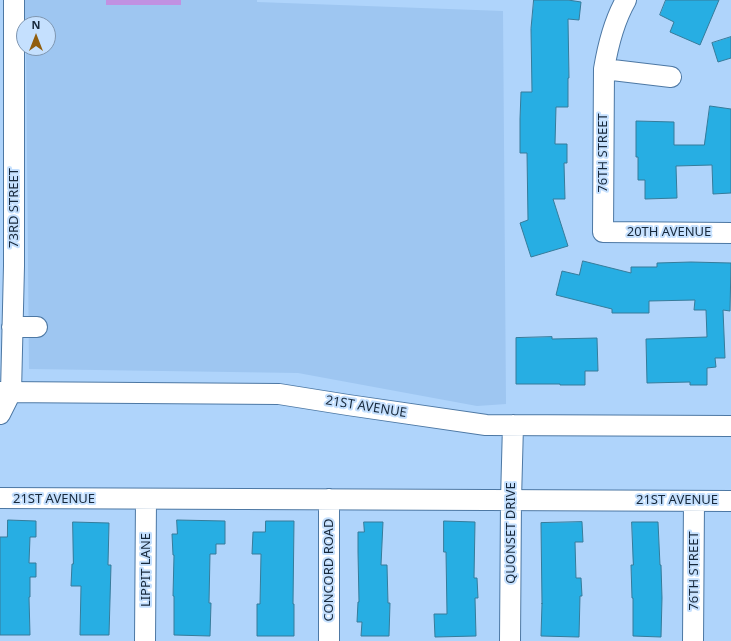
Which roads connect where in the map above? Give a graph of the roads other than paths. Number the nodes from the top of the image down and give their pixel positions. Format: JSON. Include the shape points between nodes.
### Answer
{"nodes":[{"id":1,"x":14,"y":0,"type":"edge"},
{"id":2,"x":626,"y":0,"type":"edge"},
{"id":3,"x":604,"y":69,"type":"junction"},
{"id":4,"x":671,"y":77,"type":"dead end"},
{"id":5,"x":7,"y":166,"type":"edge"},
{"id":6,"x":607,"y":232,"type":"joint"},
{"id":7,"x":731,"y":233,"type":"edge"},
{"id":8,"x":12,"y":327,"type":"junction"},
{"id":9,"x":37,"y":327,"type":"dead end"},
{"id":10,"x":5,"y":392,"type":"edge"},
{"id":11,"x":0,"y":414,"type":"edge"},
{"id":12,"x":513,"y":425,"type":"junction"},
{"id":13,"x":731,"y":426,"type":"edge"},
{"id":14,"x":0,"y":498,"type":"edge"},
{"id":15,"x":146,"y":499,"type":"junction"},
{"id":16,"x":329,"y":499,"type":"junction"},
{"id":17,"x":511,"y":500,"type":"junction"},
{"id":18,"x":694,"y":500,"type":"junction"},
{"id":19,"x":731,"y":501,"type":"edge"},
{"id":20,"x":146,"y":641,"type":"edge"},
{"id":21,"x":329,"y":641,"type":"edge"},
{"id":22,"x":510,"y":641,"type":"edge"},
{"id":23,"x":693,"y":641,"type":"edge"}],
"edges":[{"from":1,"to":5,"type":"street","name":"73RD STREET"},
{"from":2,"to":3,"type":"street","name":"76TH STREET","via":[[612,34]]},
{"from":3,"to":4,"type":"street"},
{"from":3,"to":6,"type":"street","name":"76TH STREET","via":[[603,232]]},
{"from":5,"to":8,"type":"street","name":"73RD STREET"},
{"from":6,"to":7,"type":"street","name":"20TH AVENUE"},
{"from":8,"to":9,"type":"street"},
{"from":8,"to":10,"type":"street","name":"73RD STREET"},
{"from":10,"to":11,"type":"street","name":"73RD STREET"},
{"from":10,"to":12,"type":"street","name":"21ST AVENUE","via":[[279,394],[486,425]]},
{"from":12,"to":13,"type":"street","name":"21ST AVENUE"},
{"from":12,"to":17,"type":"street","name":"QUONSET DRIVE"},
{"from":14,"to":15,"type":"street","name":"21ST AVENUE"},
{"from":15,"to":16,"type":"street","name":"21ST AVENUE"},
{"from":15,"to":20,"type":"street","name":"LIPPIT LANE"},
{"from":16,"to":17,"type":"street","name":"21ST AVENUE"},
{"from":16,"to":21,"type":"street","name":"CONCORD ROAD"},
{"from":17,"to":18,"type":"street","name":"21ST AVENUE"},
{"from":17,"to":22,"type":"street","name":"QUONSET DRIVE"},
{"from":18,"to":19,"type":"street","name":"21ST AVENUE"},
{"from":18,"to":23,"type":"street","name":"76TH STREET"}]}
